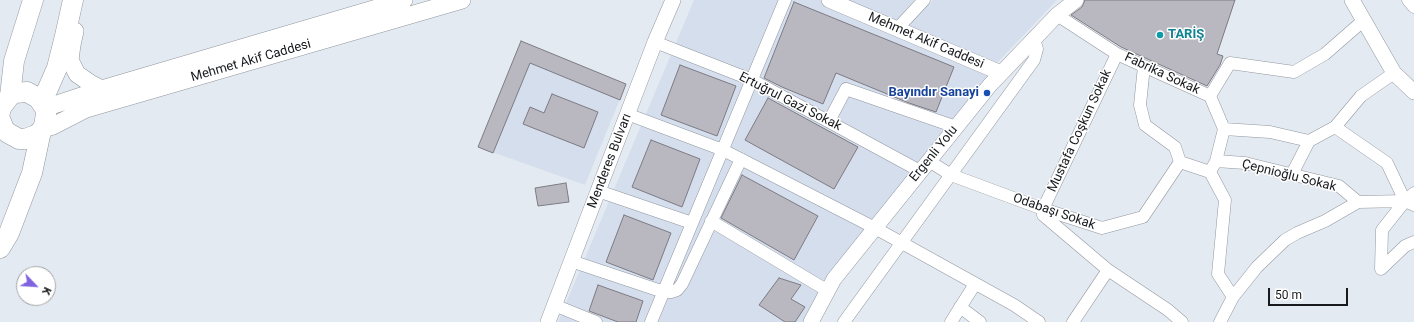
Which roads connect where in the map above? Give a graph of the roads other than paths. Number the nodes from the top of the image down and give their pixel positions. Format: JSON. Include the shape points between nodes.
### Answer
{"nodes":[{"id":1,"x":33,"y":0,"type":"edge"},
{"id":2,"x":73,"y":0,"type":"edge"},
{"id":3,"x":78,"y":0,"type":"edge"},
{"id":4,"x":404,"y":0,"type":"edge"},
{"id":5,"x":462,"y":0,"type":"edge"},
{"id":6,"x":673,"y":0,"type":"edge"},
{"id":7,"x":785,"y":0,"type":"edge"},
{"id":8,"x":829,"y":0,"type":"edge"},
{"id":9,"x":924,"y":0,"type":"edge"},
{"id":10,"x":1076,"y":0,"type":"edge"},
{"id":11,"x":1408,"y":0,"type":"edge"},
{"id":12,"x":1357,"y":2,"type":"edge"},
{"id":13,"x":1414,"y":7,"type":"edge"},
{"id":14,"x":1057,"y":15,"type":"junction"},
{"id":15,"x":1364,"y":20,"type":"junction"},
{"id":16,"x":897,"y":29,"type":"junction"},
{"id":17,"x":1034,"y":39,"type":"junction"},
{"id":18,"x":655,"y":42,"type":"junction"},
{"id":19,"x":1117,"y":54,"type":"junction"},
{"id":20,"x":1144,"y":66,"type":"junction"},
{"id":21,"x":1001,"y":73,"type":"junction"},
{"id":22,"x":1394,"y":73,"type":"junction"},
{"id":23,"x":752,"y":80,"type":"junction"},
{"id":24,"x":102,"y":89,"type":"junction"},
{"id":25,"x":1414,"y":92,"type":"edge"},
{"id":26,"x":1210,"y":96,"type":"junction"},
{"id":27,"x":44,"y":105,"type":"junction"},
{"id":28,"x":627,"y":114,"type":"junction"},
{"id":29,"x":2,"y":117,"type":"edge"},
{"id":30,"x":829,"y":121,"type":"junction"},
{"id":31,"x":956,"y":127,"type":"junction"},
{"id":32,"x":1335,"y":127,"type":"junction"},
{"id":33,"x":1224,"y":129,"type":"junction"},
{"id":34,"x":42,"y":130,"type":"junction"},
{"id":35,"x":1309,"y":141,"type":"junction"},
{"id":36,"x":723,"y":150,"type":"junction"},
{"id":37,"x":741,"y":160,"type":"junction"},
{"id":38,"x":1216,"y":160,"type":"junction"},
{"id":39,"x":1180,"y":162,"type":"junction"},
{"id":40,"x":925,"y":166,"type":"junction"},
{"id":41,"x":1210,"y":172,"type":"junction"},
{"id":42,"x":1292,"y":174,"type":"junction"},
{"id":43,"x":951,"y":175,"type":"junction"},
{"id":44,"x":598,"y":191,"type":"junction"},
{"id":45,"x":1411,"y":200,"type":"edge"},
{"id":46,"x":1358,"y":202,"type":"junction"},
{"id":47,"x":1043,"y":209,"type":"junction"},
{"id":48,"x":711,"y":221,"type":"junction"},
{"id":49,"x":692,"y":223,"type":"junction"},
{"id":50,"x":874,"y":228,"type":"junction"},
{"id":51,"x":1414,"y":242,"type":"edge"},
{"id":52,"x":902,"y":243,"type":"junction"},
{"id":53,"x":0,"y":248,"type":"edge"},
{"id":54,"x":571,"y":261,"type":"junction"},
{"id":55,"x":1108,"y":270,"type":"junction"},
{"id":56,"x":975,"y":284,"type":"junction"},
{"id":57,"x":828,"y":290,"type":"junction"},
{"id":58,"x":664,"y":292,"type":"junction"},
{"id":59,"x":1233,"y":297,"type":"junction"},
{"id":60,"x":554,"y":305,"type":"junction"},
{"id":61,"x":960,"y":307,"type":"junction"},
{"id":62,"x":548,"y":322,"type":"edge"},
{"id":63,"x":596,"y":322,"type":"edge"},
{"id":64,"x":652,"y":322,"type":"edge"},
{"id":65,"x":811,"y":322,"type":"edge"},
{"id":66,"x":844,"y":322,"type":"edge"},
{"id":67,"x":951,"y":322,"type":"edge"},
{"id":68,"x":980,"y":322,"type":"edge"},
{"id":69,"x":1039,"y":322,"type":"edge"},
{"id":70,"x":1073,"y":322,"type":"edge"},
{"id":71,"x":1182,"y":322,"type":"edge"},
{"id":72,"x":1220,"y":322,"type":"edge"}],
"edges":[{"from":1,"to":29,"type":"highway","via":[[14,61]]},
{"from":2,"to":27,"type":"highway"},
{"from":3,"to":24,"type":"main road","via":[[78,20],[70,60],[77,74]]},
{"from":4,"to":24,"type":"main road","name":"Mehmet Akif Caddesi"},
{"from":5,"to":34,"type":"main road","name":"Mehmet Akif Caddesi","via":[[86,109]]},
{"from":6,"to":18,"type":"street","name":"Menderes Bulvarı"},
{"from":7,"to":23,"type":"street"},
{"from":8,"to":16,"type":"street","name":"Mehmet Akif Caddesi"},
{"from":9,"to":16,"type":"street"},
{"from":10,"to":14,"type":"street","name":"Ergenli Yolu"},
{"from":11,"to":13,"type":"street"},
{"from":12,"to":15,"type":"street"},
{"from":14,"to":17,"type":"street","name":"Ergenli Yolu"},
{"from":14,"to":19,"type":"street","name":"Fabrika Sokak"},
{"from":15,"to":22,"type":"street"},
{"from":15,"to":26,"type":"street","via":[[1325,54],[1294,72],[1230,63]]},
{"from":16,"to":21,"type":"street","name":"Mehmet Akif Caddesi"},
{"from":17,"to":21,"type":"street","name":"Ergenli Yolu"},
{"from":17,"to":43,"type":"street","via":[[1037,49],[1034,60]]},
{"from":18,"to":23,"type":"street","name":"Ertuğrul Gazi Sokak"},
{"from":18,"to":28,"type":"street","name":"Menderes Bulvarı"},
{"from":19,"to":20,"type":"street","name":"Fabrika Sokak"},
{"from":19,"to":47,"type":"street","name":"Mustafa Coşkun Sokak"},
{"from":20,"to":26,"type":"street","name":"Fabrika Sokak"},
{"from":20,"to":39,"type":"street","via":[[1140,105],[1145,125],[1175,147]]},
{"from":21,"to":31,"type":"street","name":"Ergenli Yolu"},
{"from":22,"to":25,"type":"street"},
{"from":22,"to":32,"type":"street","via":[[1361,96]]},
{"from":23,"to":30,"type":"street","name":"Ertuğrul Gazi Sokak"},
{"from":23,"to":36,"type":"street"},
{"from":24,"to":27,"type":"main road","name":"Mehmet Akif Caddesi"},
{"from":26,"to":33,"type":"street","name":"Fabrika Sokak"},
{"from":27,"to":29,"type":"highway","via":[[27,92],[15,93]]},
{"from":27,"to":34,"type":"highway","via":[[46,120]]},
{"from":28,"to":36,"type":"street"},
{"from":28,"to":44,"type":"street","name":"Menderes Bulvarı"},
{"from":29,"to":34,"type":"highway","via":[[8,134],[19,139],[31,138]]},
{"from":30,"to":31,"type":"street","via":[[846,89]]},
{"from":30,"to":40,"type":"street","name":"Ertuğrul Gazi Sokak"},
{"from":31,"to":40,"type":"street","name":"Ergenli Yolu"},
{"from":32,"to":35,"type":"street"},
{"from":32,"to":45,"type":"street","via":[[1388,163]]},
{"from":33,"to":35,"type":"street","via":[[1270,132]]},
{"from":33,"to":38,"type":"street"},
{"from":34,"to":53,"type":"highway","via":[[32,173],[9,233]]},
{"from":35,"to":42,"type":"street"},
{"from":36,"to":37,"type":"street"},
{"from":36,"to":49,"type":"street"},
{"from":37,"to":48,"type":"street"},
{"from":37,"to":50,"type":"street"},
{"from":38,"to":41,"type":"street"},
{"from":38,"to":42,"type":"street","name":"Çepnioğlu Sokak","via":[[1245,163]]},
{"from":39,"to":41,"type":"street"},
{"from":39,"to":47,"type":"street","name":"Odabaşı Sokak","via":[[1142,217],[1102,228]]},
{"from":40,"to":43,"type":"street","name":"Odabaşı Sokak"},
{"from":40,"to":50,"type":"street","name":"Ergenli Yolu"},
{"from":41,"to":59,"type":"street","via":[[1225,200],[1218,274]]},
{"from":42,"to":46,"type":"street","name":"Çepnioğlu Sokak","via":[[1339,186]]},
{"from":43,"to":47,"type":"street","name":"Odabaşı Sokak"},
{"from":43,"to":52,"type":"street"},
{"from":44,"to":49,"type":"street"},
{"from":44,"to":54,"type":"street","name":"Menderes Bulvarı"},
{"from":45,"to":46,"type":"street"},
{"from":45,"to":51,"type":"street","via":[[1382,230],[1381,269],[1405,246]]},
{"from":46,"to":59,"type":"street","via":[[1285,240]]},
{"from":47,"to":55,"type":"street","via":[[1044,218]]},
{"from":48,"to":57,"type":"street"},
{"from":48,"to":58,"type":"street","via":[[680,287],[674,292]]},
{"from":49,"to":58,"type":"street"},
{"from":50,"to":52,"type":"street"},
{"from":50,"to":57,"type":"street","name":"Ergenli Yolu"},
{"from":52,"to":56,"type":"street"},
{"from":52,"to":66,"type":"street"},
{"from":54,"to":58,"type":"street"},
{"from":54,"to":60,"type":"street","name":"Menderes Bulvarı"},
{"from":55,"to":70,"type":"street"},
{"from":55,"to":71,"type":"street"},
{"from":56,"to":61,"type":"street"},
{"from":56,"to":69,"type":"street"},
{"from":57,"to":65,"type":"street","name":"Ergenli Yolu"},
{"from":58,"to":64,"type":"street"},
{"from":59,"to":72,"type":"street"},
{"from":60,"to":62,"type":"street","name":"Menderes Bulvarı"},
{"from":60,"to":63,"type":"street"},
{"from":61,"to":67,"type":"street"},
{"from":61,"to":68,"type":"street"}]}
